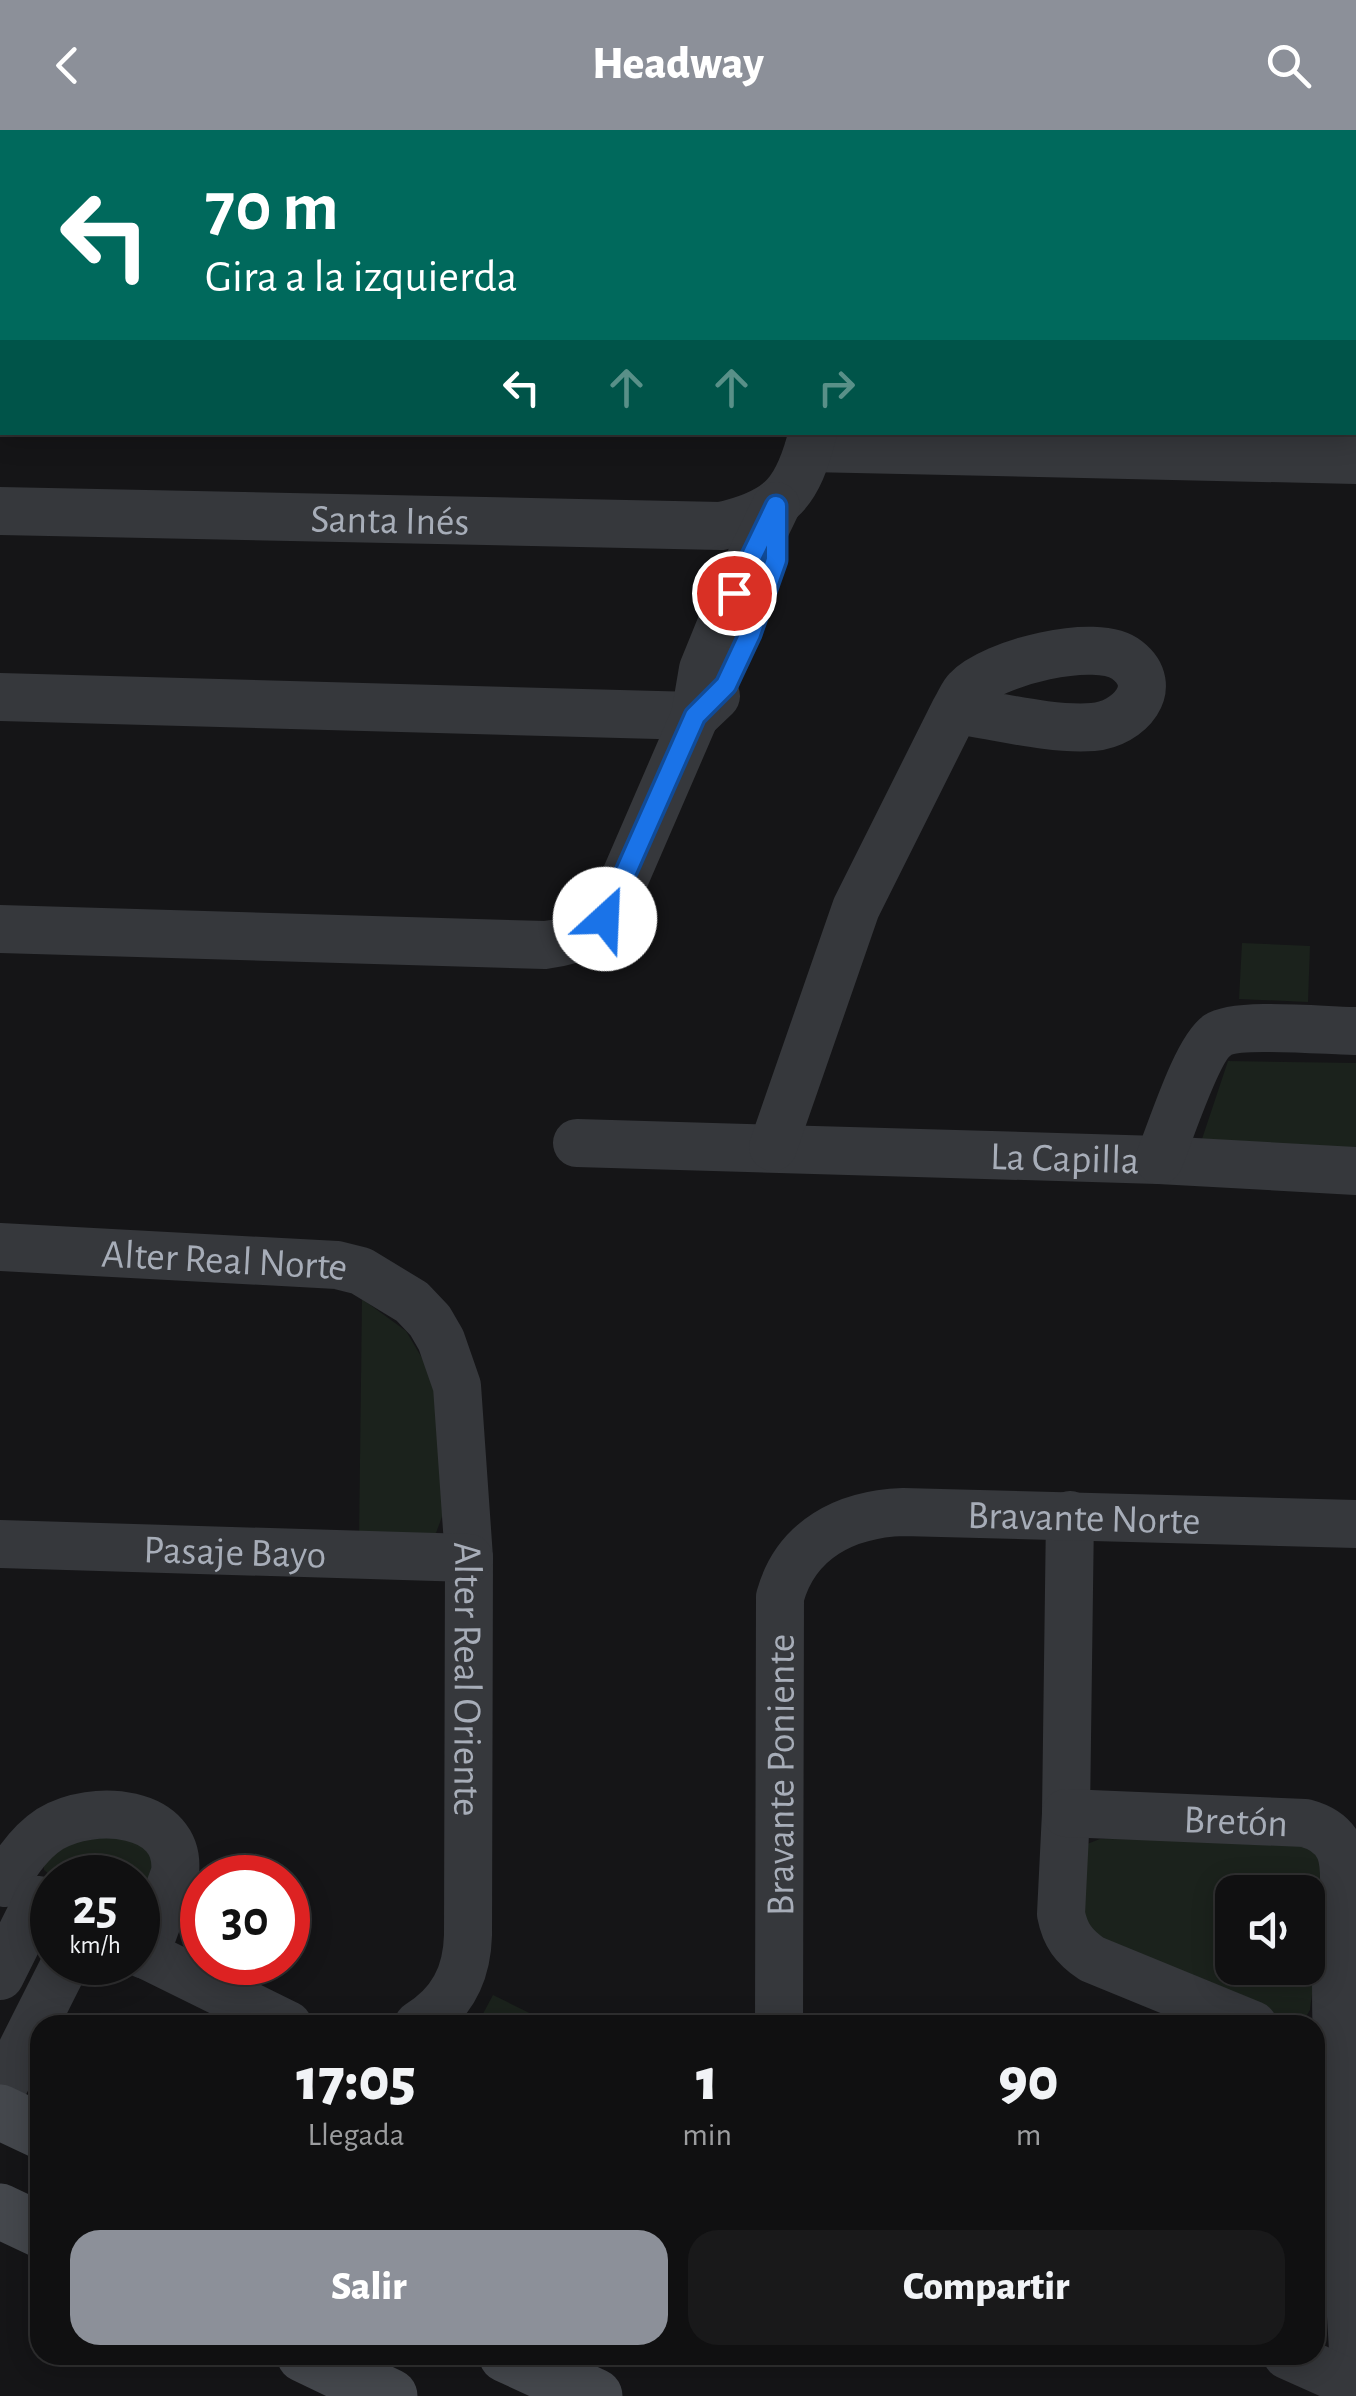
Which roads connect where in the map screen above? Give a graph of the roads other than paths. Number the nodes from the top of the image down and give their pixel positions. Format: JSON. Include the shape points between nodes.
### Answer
{"nodes":[{"id":1,"x":811,"y":440,"type":"edge"},
{"id":2,"x":1356,"y":460,"type":"edge"},
{"id":3,"x":776,"y":506,"type":"junction"},
{"id":4,"x":0,"y":510,"type":"edge"},
{"id":5,"x":0,"y":698,"type":"edge"},
{"id":6,"x":955,"y":710,"type":"dead end"},
{"id":7,"x":695,"y":716,"type":"junction"},
{"id":8,"x":0,"y":930,"type":"edge"},
{"id":9,"x":1356,"y":1032,"type":"edge"},
{"id":10,"x":577,"y":1143,"type":"dead end"},
{"id":11,"x":773,"y":1148,"type":"junction"},
{"id":12,"x":1159,"y":1160,"type":"junction"},
{"id":13,"x":1356,"y":1171,"type":"edge"},
{"id":14,"x":0,"y":1246,"type":"edge"},
{"id":15,"x":430,"y":1321,"type":"joint"},
{"id":16,"x":1070,"y":1516,"type":"junction"},
{"id":17,"x":1356,"y":1524,"type":"edge"},
{"id":18,"x":817,"y":1538,"type":"joint"},
{"id":19,"x":0,"y":1544,"type":"edge"},
{"id":20,"x":469,"y":1558,"type":"junction"},
{"id":21,"x":1066,"y":1812,"type":"junction"},
{"id":22,"x":24,"y":1892,"type":"edge"},
{"id":23,"x":160,"y":1908,"type":"edge"},
{"id":24,"x":160,"y":1962,"type":"edge"},
{"id":25,"x":0,"y":1976,"type":"edge"},
{"id":26,"x":54,"y":1985,"type":"edge"},
{"id":27,"x":39,"y":2015,"type":"edge"},
{"id":28,"x":268,"y":2015,"type":"edge"},
{"id":29,"x":433,"y":2015,"type":"edge"},
{"id":30,"x":779,"y":2015,"type":"edge"},
{"id":31,"x":1229,"y":2015,"type":"edge"},
{"id":32,"x":30,"y":2033,"type":"edge"},
{"id":33,"x":1326,"y":2055,"type":"edge"},
{"id":34,"x":0,"y":2093,"type":"edge"},
{"id":35,"x":0,"y":2112,"type":"edge"},
{"id":36,"x":30,"y":2127,"type":"edge"},
{"id":37,"x":0,"y":2210,"type":"edge"},
{"id":38,"x":30,"y":2225,"type":"edge"},
{"id":39,"x":325,"y":2365,"type":"edge"},
{"id":40,"x":1309,"y":2365,"type":"edge"},
{"id":41,"x":514,"y":2373,"type":"edge"},
{"id":42,"x":1356,"y":2386,"type":"edge"},
{"id":43,"x":390,"y":2396,"type":"edge"},
{"id":44,"x":595,"y":2396,"type":"edge"}],
"edges":[{"from":1,"to":2,"type":"street"},
{"from":1,"to":3,"type":"street","via":[[798,480]]},
{"from":3,"to":4,"type":"street","name":"Santa Inés","via":[[747,520],[696,527]]},
{"from":3,"to":7,"type":"street","via":[[776,560],[762,604],[726,685]]},
{"from":5,"to":7,"type":"street"},
{"from":6,"to":11,"type":"street","via":[[856,908]]},
{"from":7,"to":8,"type":"street","via":[[615,901],[605,919],[576,939],[544,945]]},
{"from":9,"to":12,"type":"street","via":[[1218,1034],[1202,1053]]},
{"from":10,"to":11,"type":"street","name":"La Capilla"},
{"from":11,"to":12,"type":"street","name":"La Capilla"},
{"from":12,"to":13,"type":"street","name":"La Capilla"},
{"from":14,"to":15,"type":"street","name":"Alter Real Norte","via":[[337,1264],[387,1284]]},
{"from":15,"to":20,"type":"street","name":"Alter Real Oriente","via":[[457,1386]]},
{"from":16,"to":17,"type":"street","name":"Bravante Norte"},
{"from":16,"to":18,"type":"street","name":"Bravante Norte","via":[[880,1513]]},
{"from":16,"to":21,"type":"street"},
{"from":18,"to":30,"type":"street","name":"Bravante Poniente","via":[[792,1566],[780,1597]]},
{"from":19,"to":20,"type":"street","name":"Pasaje Bayo"},
{"from":20,"to":29,"type":"street","name":"Alter Real Oriente","via":[[467,1956],[462,1978]]},
{"from":21,"to":31,"type":"street","via":[[1061,1914],[1070,1941],[1092,1959]]},
{"from":21,"to":33,"type":"street","name":"Bretón","via":[[1305,1823],[1326,1832],[1343,1862]]},
{"from":22,"to":23,"type":"street","via":[[17,1861],[34,1842],[68,1820],[100,1814],[154,1825],[173,1845],[175,1873]]},
{"from":22,"to":25,"type":"street"},
{"from":24,"to":28,"type":"street"},
{"from":26,"to":27,"type":"street"},
{"from":32,"to":34,"type":"street"},
{"from":33,"to":42,"type":"street"},
{"from":35,"to":36,"type":"street"},
{"from":37,"to":38,"type":"street"},
{"from":39,"to":43,"type":"street"},
{"from":40,"to":42,"type":"street"},
{"from":41,"to":44,"type":"street"}]}
